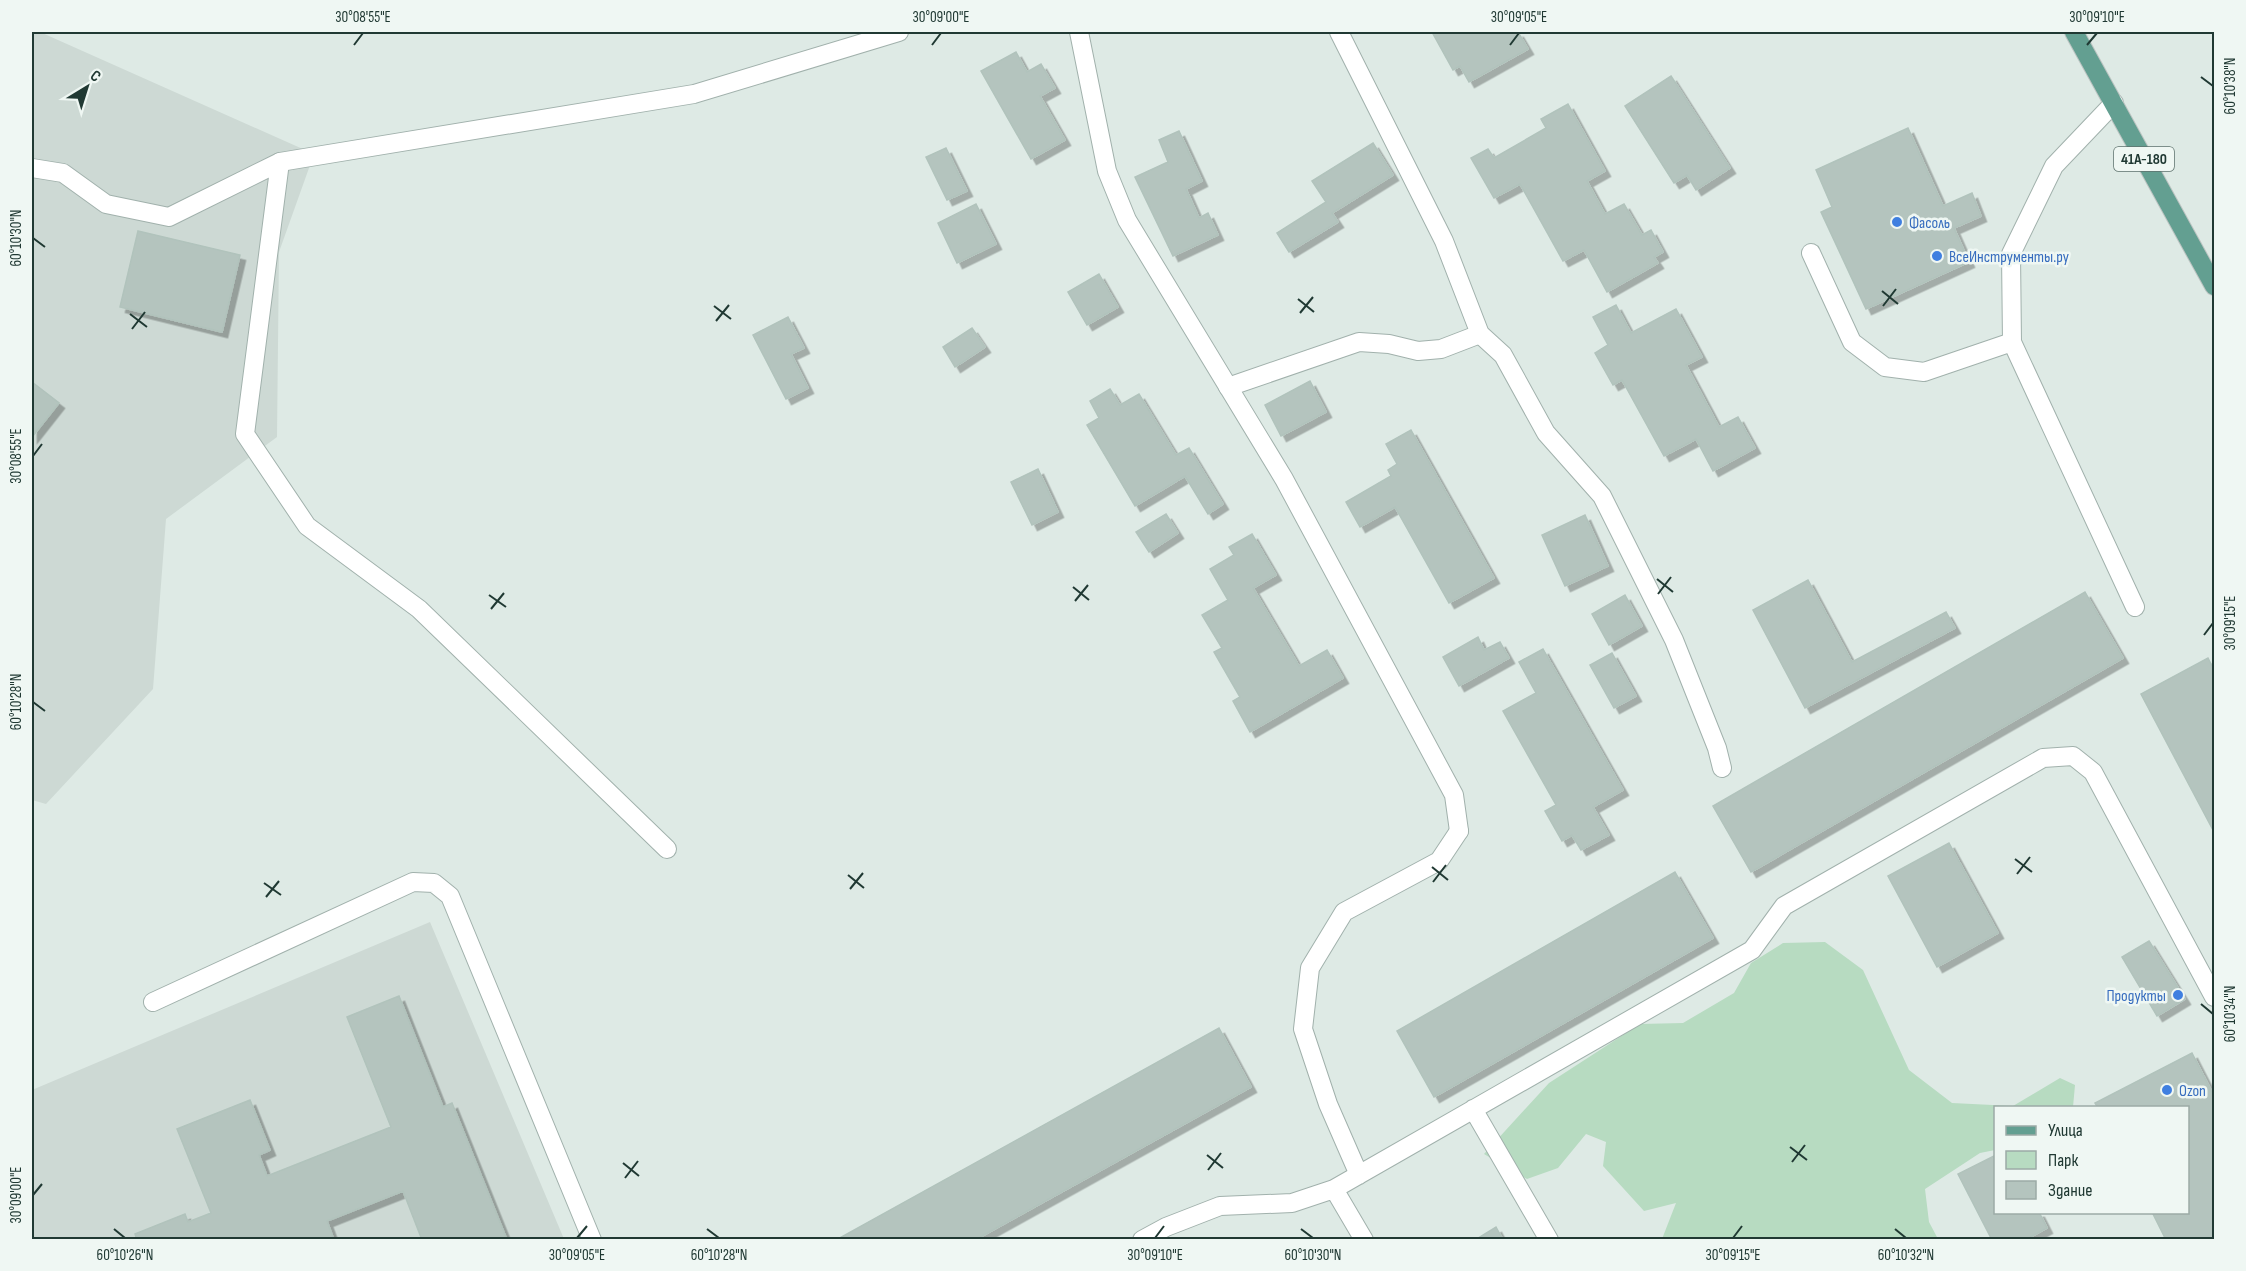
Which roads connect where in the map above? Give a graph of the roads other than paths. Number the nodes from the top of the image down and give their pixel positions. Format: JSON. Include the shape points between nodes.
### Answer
{"nodes":[{"id":1,"x":899,"y":32,"type":"edge"},
{"id":2,"x":1079,"y":32,"type":"edge"},
{"id":3,"x":1339,"y":32,"type":"edge"},
{"id":4,"x":2079,"y":34,"type":"edge"},
{"id":5,"x":2114,"y":103,"type":"junction"},
{"id":6,"x":280,"y":162,"type":"junction"},
{"id":7,"x":32,"y":168,"type":"edge"},
{"id":8,"x":1811,"y":253,"type":"dead end"},
{"id":9,"x":2214,"y":286,"type":"edge"},
{"id":10,"x":1480,"y":334,"type":"junction"},
{"id":11,"x":2012,"y":342,"type":"junction"},
{"id":12,"x":1228,"y":387,"type":"junction"},
{"id":13,"x":2135,"y":607,"type":"dead end"},
{"id":14,"x":1722,"y":768,"type":"dead end"},
{"id":15,"x":667,"y":849,"type":"dead end"},
{"id":16,"x":2214,"y":997,"type":"edge"},
{"id":17,"x":153,"y":1002,"type":"dead end"},
{"id":18,"x":1473,"y":1109,"type":"junction"},
{"id":19,"x":1359,"y":1175,"type":"junction"},
{"id":20,"x":1334,"y":1189,"type":"junction"},
{"id":21,"x":592,"y":1239,"type":"edge"},
{"id":22,"x":1142,"y":1239,"type":"edge"},
{"id":23,"x":1364,"y":1239,"type":"edge"},
{"id":24,"x":1549,"y":1239,"type":"edge"}],
"edges":[{"from":1,"to":6,"type":"street","via":[[694,94]]},
{"from":2,"to":12,"type":"street","via":[[1107,171],[1126,220]]},
{"from":3,"to":10,"type":"street","via":[[1444,241]]},
{"from":4,"to":5,"type":"main road","number":"41А-180"},
{"from":5,"to":9,"type":"main road","number":"41А-180"},
{"from":5,"to":11,"type":"street","via":[[2054,166],[2011,254]]},
{"from":6,"to":7,"type":"street","via":[[169,218],[106,204],[63,173]]},
{"from":6,"to":15,"type":"street","via":[[245,434],[307,526],[419,609]]},
{"from":8,"to":11,"type":"street","via":[[1852,342],[1886,367],[1924,372]]},
{"from":10,"to":12,"type":"street","via":[[1441,349],[1418,351],[1359,342]]},
{"from":10,"to":14,"type":"street","via":[[1503,355],[1546,433],[1602,496],[1674,640],[1718,748]]},
{"from":11,"to":13,"type":"street"},
{"from":12,"to":19,"type":"street","via":[[1284,479],[1454,795],[1459,831],[1439,861],[1344,912],[1310,968],[1303,1029],[1328,1104]]},
{"from":16,"to":18,"type":"street","via":[[2093,771],[2073,756],[2043,758],[1784,906],[1752,950]]},
{"from":17,"to":21,"type":"street","via":[[413,882],[434,883],[450,897]]},
{"from":18,"to":19,"type":"street"},
{"from":18,"to":24,"type":"street"},
{"from":19,"to":20,"type":"street"},
{"from":20,"to":22,"type":"street","via":[[1292,1203],[1220,1206]]},
{"from":20,"to":23,"type":"street"}]}
